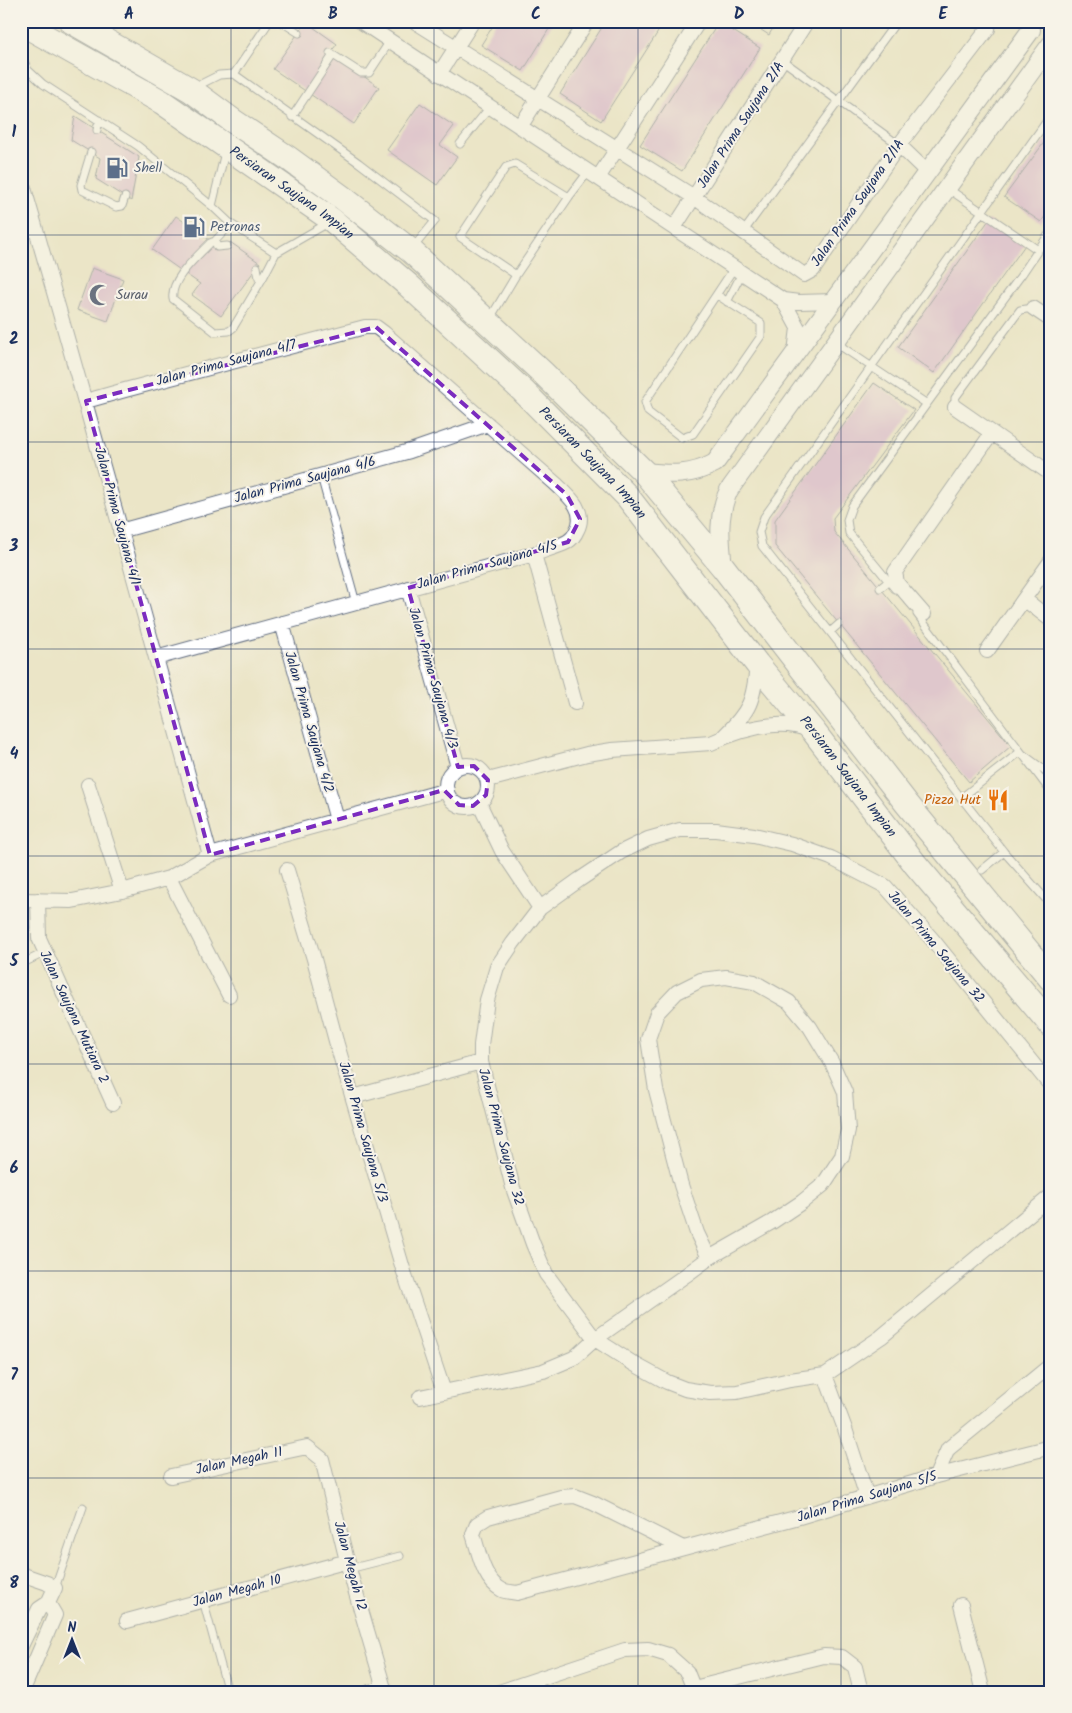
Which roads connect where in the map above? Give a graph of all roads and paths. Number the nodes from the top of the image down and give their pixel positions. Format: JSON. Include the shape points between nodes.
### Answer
{"nodes":[{"id":1,"x":71,"y":21,"type":"edge"},
{"id":2,"x":273,"y":21,"type":"edge"},
{"id":3,"x":280,"y":21,"type":"edge"},
{"id":4,"x":414,"y":21,"type":"edge"},
{"id":5,"x":473,"y":21,"type":"edge"},
{"id":6,"x":587,"y":21,"type":"edge"},
{"id":7,"x":699,"y":21,"type":"edge"},
{"id":8,"x":807,"y":21,"type":"edge"},
{"id":9,"x":897,"y":21,"type":"edge"},
{"id":10,"x":989,"y":21,"type":"edge"},
{"id":11,"x":362,"y":22,"type":"edge"},
{"id":12,"x":21,"y":23,"type":"edge"},
{"id":13,"x":1028,"y":26,"type":"edge"},
{"id":14,"x":299,"y":33,"type":"dead end"},
{"id":15,"x":390,"y":41,"type":"junction"},
{"id":16,"x":1051,"y":43,"type":"edge"},
{"id":17,"x":456,"y":47,"type":"junction"},
{"id":18,"x":21,"y":54,"type":"edge"},
{"id":19,"x":782,"y":60,"type":"junction"},
{"id":20,"x":234,"y":74,"type":"junction"},
{"id":21,"x":439,"y":74,"type":"junction"},
{"id":22,"x":190,"y":90,"type":"junction"},
{"id":23,"x":538,"y":98,"type":"junction"},
{"id":24,"x":839,"y":101,"type":"junction"},
{"id":25,"x":490,"y":107,"type":"junction"},
{"id":26,"x":1051,"y":115,"type":"edge"},
{"id":27,"x":292,"y":117,"type":"junction"},
{"id":28,"x":100,"y":120,"type":"junction"},
{"id":29,"x":520,"y":126,"type":"junction"},
{"id":30,"x":97,"y":130,"type":"dead end"},
{"id":31,"x":460,"y":144,"type":"dead end"},
{"id":32,"x":899,"y":145,"type":"junction"},
{"id":33,"x":138,"y":146,"type":"junction"},
{"id":34,"x":226,"y":146,"type":"junction"},
{"id":35,"x":617,"y":149,"type":"junction"},
{"id":36,"x":91,"y":152,"type":"dead end"},
{"id":37,"x":136,"y":155,"type":"dead end"},
{"id":38,"x":927,"y":172,"type":"junction"},
{"id":39,"x":593,"y":175,"type":"junction"},
{"id":40,"x":21,"y":178,"type":"edge"},
{"id":41,"x":947,"y":188,"type":"junction"},
{"id":42,"x":125,"y":197,"type":"dead end"},
{"id":43,"x":569,"y":197,"type":"junction"},
{"id":44,"x":694,"y":197,"type":"junction"},
{"id":45,"x":212,"y":206,"type":"junction"},
{"id":46,"x":982,"y":211,"type":"junction"},
{"id":47,"x":332,"y":220,"type":"junction"},
{"id":48,"x":231,"y":224,"type":"junction"},
{"id":49,"x":674,"y":228,"type":"junction"},
{"id":50,"x":744,"y":231,"type":"junction"},
{"id":51,"x":1051,"y":231,"type":"edge"},
{"id":52,"x":215,"y":241,"type":"junction"},
{"id":53,"x":227,"y":246,"type":"dead end"},
{"id":54,"x":1038,"y":250,"type":"junction"},
{"id":55,"x":411,"y":251,"type":"junction"},
{"id":56,"x":276,"y":253,"type":"junction"},
{"id":57,"x":258,"y":267,"type":"dead end"},
{"id":58,"x":738,"y":270,"type":"junction"},
{"id":59,"x":264,"y":276,"type":"junction"},
{"id":60,"x":516,"y":276,"type":"junction"},
{"id":61,"x":717,"y":295,"type":"junction"},
{"id":62,"x":782,"y":300,"type":"junction"},
{"id":63,"x":834,"y":301,"type":"junction"},
{"id":64,"x":726,"y":302,"type":"junction"},
{"id":65,"x":1033,"y":308,"type":"joint"},
{"id":66,"x":1051,"y":320,"type":"edge"},
{"id":67,"x":488,"y":322,"type":"junction"},
{"id":68,"x":365,"y":327,"type":"joint"},
{"id":69,"x":835,"y":343,"type":"junction"},
{"id":70,"x":795,"y":354,"type":"junction"},
{"id":71,"x":872,"y":366,"type":"junction"},
{"id":72,"x":86,"y":401,"type":"junction"},
{"id":73,"x":927,"y":404,"type":"junction"},
{"id":74,"x":955,"y":407,"type":"joint"},
{"id":75,"x":488,"y":424,"type":"junction"},
{"id":76,"x":992,"y":433,"type":"junction"},
{"id":77,"x":644,"y":472,"type":"junction"},
{"id":78,"x":1051,"y":474,"type":"edge"},
{"id":79,"x":320,"y":476,"type":"junction"},
{"id":80,"x":120,"y":531,"type":"junction"},
{"id":81,"x":534,"y":554,"type":"junction"},
{"id":82,"x":1051,"y":561,"type":"edge"},
{"id":83,"x":723,"y":567,"type":"junction"},
{"id":84,"x":889,"y":581,"type":"junction"},
{"id":85,"x":408,"y":588,"type":"junction"},
{"id":86,"x":880,"y":588,"type":"dead end"},
{"id":87,"x":1024,"y":599,"type":"junction"},
{"id":88,"x":356,"y":603,"type":"junction"},
{"id":89,"x":924,"y":614,"type":"dead end"},
{"id":90,"x":1051,"y":620,"type":"edge"},
{"id":91,"x":282,"y":623,"type":"junction"},
{"id":92,"x":839,"y":624,"type":"dead end"},
{"id":93,"x":830,"y":632,"type":"junction"},
{"id":94,"x":987,"y":651,"type":"dead end"},
{"id":95,"x":156,"y":658,"type":"junction"},
{"id":96,"x":757,"y":664,"type":"junction"},
{"id":97,"x":575,"y":703,"type":"dead end"},
{"id":98,"x":814,"y":732,"type":"junction"},
{"id":99,"x":724,"y":737,"type":"junction"},
{"id":100,"x":1020,"y":752,"type":"junction"},
{"id":101,"x":458,"y":767,"type":"junction"},
{"id":102,"x":1051,"y":775,"type":"edge"},
{"id":103,"x":488,"y":780,"type":"junction"},
{"id":104,"x":88,"y":785,"type":"dead end"},
{"id":105,"x":447,"y":790,"type":"junction"},
{"id":106,"x":1051,"y":792,"type":"edge"},
{"id":107,"x":961,"y":798,"type":"junction"},
{"id":108,"x":479,"y":803,"type":"junction"},
{"id":109,"x":907,"y":804,"type":"junction"},
{"id":110,"x":337,"y":820,"type":"junction"},
{"id":111,"x":1004,"y":852,"type":"junction"},
{"id":112,"x":210,"y":855,"type":"junction"},
{"id":113,"x":287,"y":870,"type":"dead end"},
{"id":114,"x":982,"y":870,"type":"junction"},
{"id":115,"x":169,"y":878,"type":"junction"},
{"id":116,"x":122,"y":892,"type":"junction"},
{"id":117,"x":21,"y":900,"type":"edge"},
{"id":118,"x":38,"y":900,"type":"junction"},
{"id":119,"x":1051,"y":905,"type":"edge"},
{"id":120,"x":540,"y":908,"type":"junction"},
{"id":121,"x":44,"y":954,"type":"junction"},
{"id":122,"x":21,"y":964,"type":"edge"},
{"id":123,"x":1048,"y":975,"type":"edge"},
{"id":124,"x":228,"y":995,"type":"dead end"},
{"id":125,"x":1051,"y":1025,"type":"edge"},
{"id":126,"x":481,"y":1062,"type":"junction"},
{"id":127,"x":1051,"y":1086,"type":"edge"},
{"id":128,"x":353,"y":1097,"type":"junction"},
{"id":129,"x":113,"y":1103,"type":"dead end"},
{"id":130,"x":1051,"y":1196,"type":"edge"},
{"id":131,"x":709,"y":1258,"type":"junction"},
{"id":132,"x":595,"y":1339,"type":"junction"},
{"id":133,"x":1051,"y":1365,"type":"edge"},
{"id":134,"x":825,"y":1375,"type":"junction"},
{"id":135,"x":444,"y":1392,"type":"junction"},
{"id":136,"x":420,"y":1397,"type":"dead end"},
{"id":137,"x":307,"y":1447,"type":"joint"},
{"id":138,"x":1051,"y":1447,"type":"edge"},
{"id":139,"x":171,"y":1476,"type":"dead end"},
{"id":140,"x":936,"y":1476,"type":"junction"},
{"id":141,"x":868,"y":1497,"type":"junction"},
{"id":142,"x":83,"y":1507,"type":"dead end"},
{"id":143,"x":683,"y":1548,"type":"junction"},
{"id":144,"x":400,"y":1556,"type":"dead end"},
{"id":145,"x":348,"y":1565,"type":"junction"},
{"id":146,"x":21,"y":1574,"type":"edge"},
{"id":147,"x":55,"y":1588,"type":"junction"},
{"id":148,"x":203,"y":1600,"type":"junction"},
{"id":149,"x":48,"y":1603,"type":"junction"},
{"id":150,"x":962,"y":1605,"type":"dead end"},
{"id":151,"x":127,"y":1620,"type":"dead end"},
{"id":152,"x":21,"y":1646,"type":"edge"},
{"id":153,"x":385,"y":1690,"type":"edge"},
{"id":154,"x":695,"y":1690,"type":"edge"},
{"id":155,"x":22,"y":1692,"type":"edge"},
{"id":156,"x":228,"y":1692,"type":"edge"},
{"id":157,"x":369,"y":1692,"type":"edge"},
{"id":158,"x":499,"y":1692,"type":"edge"},
{"id":159,"x":861,"y":1692,"type":"edge"},
{"id":160,"x":983,"y":1692,"type":"edge"}],
"edges":[{"from":1,"to":22,"type":"highway","name":"Persiaran Saujana Impian"},
{"from":2,"to":20,"type":"lane","via":[[269,22]]},
{"from":3,"to":14,"type":"lane"},
{"from":4,"to":17,"type":"street","name":"Jalan Prima Saujana 2/1A"},
{"from":5,"to":17,"type":"street"},
{"from":6,"to":23,"type":"street"},
{"from":7,"to":35,"type":"street"},
{"from":8,"to":19,"type":"street","name":"Jalan Prima Saujana 2/A"},
{"from":9,"to":24,"type":"lane"},
{"from":10,"to":32,"type":"street","name":"Jalan Prima Saujana 2/1A","via":[[988,29]]},
{"from":11,"to":15,"type":"street"},
{"from":12,"to":34,"type":"highway","name":"Persiaran Saujana Impian","via":[[162,102]]},
{"from":13,"to":16,"type":"street","via":[[1040,38]]},
{"from":13,"to":38,"type":"street"},
{"from":15,"to":21,"type":"street"},
{"from":15,"to":27,"type":"lane","via":[[369,73],[361,73],[331,54]]},
{"from":16,"to":41,"type":"street"},
{"from":17,"to":21,"type":"street"},
{"from":17,"to":23,"type":"street","name":"Jalan Prima Saujana 2/1A"},
{"from":18,"to":28,"type":"lane","via":[[28,70],[42,84]]},
{"from":19,"to":24,"type":"lane"},
{"from":19,"to":44,"type":"street","name":"Jalan Prima Saujana 2/A"},
{"from":20,"to":22,"type":"lane","via":[[219,74]]},
{"from":20,"to":27,"type":"lane"},
{"from":21,"to":25,"type":"street"},
{"from":22,"to":55,"type":"highway","name":"Persiaran Saujana Impian","via":[[288,158]]},
{"from":23,"to":29,"type":"street"},
{"from":23,"to":35,"type":"street","name":"Jalan Prima Saujana 2/1A"},
{"from":24,"to":32,"type":"lane"},
{"from":24,"to":50,"type":"lane"},
{"from":25,"to":29,"type":"street"},
{"from":25,"to":31,"type":"lane"},
{"from":26,"to":46,"type":"lane"},
{"from":27,"to":55,"type":"lane","via":[[359,163],[435,222]]},
{"from":28,"to":30,"type":"lane"},
{"from":28,"to":33,"type":"lane"},
{"from":29,"to":39,"type":"street"},
{"from":32,"to":38,"type":"street"},
{"from":32,"to":50,"type":"street","name":"Jalan Prima Saujana 2/1A","via":[[813,270],[804,274]]},
{"from":33,"to":37,"type":"lane"},
{"from":33,"to":45,"type":"lane"},
{"from":34,"to":45,"type":"lane"},
{"from":34,"to":47,"type":"highway","name":"Persiaran Saujana Impian"},
{"from":35,"to":39,"type":"street"},
{"from":35,"to":44,"type":"street","name":"Jalan Prima Saujana 2/1A"},
{"from":36,"to":42,"type":"lane","via":[[82,190],[116,207],[122,206]]},
{"from":38,"to":63,"type":"street"},
{"from":39,"to":43,"type":"lane"},
{"from":39,"to":49,"type":"street"},
{"from":40,"to":72,"type":"street","name":"Jalan Prima Saujana 4/1"},
{"from":41,"to":46,"type":"lane"},
{"from":41,"to":69,"type":"street"},
{"from":43,"to":60,"type":"lane"},
{"from":43,"to":60,"type":"lane","via":[[514,164],[506,166],[460,238]]},
{"from":44,"to":49,"type":"street","name":"Jalan Prima Saujana 2/A"},
{"from":44,"to":50,"type":"street","name":"Jalan Prima Saujana 2/1A"},
{"from":45,"to":48,"type":"lane"},
{"from":46,"to":54,"type":"lane"},
{"from":46,"to":71,"type":"lane"},
{"from":47,"to":56,"type":"lane"},
{"from":47,"to":96,"type":"highway","name":"Persiaran Saujana Impian","via":[[523,391],[627,496]]},
{"from":48,"to":52,"type":"lane"},
{"from":48,"to":56,"type":"lane"},
{"from":49,"to":58,"type":"street"},
{"from":51,"to":54,"type":"lane"},
{"from":52,"to":53,"type":"lane","via":[[217,247]]},
{"from":52,"to":59,"type":"lane","via":[[178,278],[172,293],[173,299],[215,332],[233,328]]},
{"from":54,"to":73,"type":"lane"},
{"from":55,"to":67,"type":"highway","name":"Persiaran Saujana Impian"},
{"from":56,"to":59,"type":"lane"},
{"from":57,"to":59,"type":"lane","via":[[259,278]]},
{"from":58,"to":61,"type":"lane"},
{"from":58,"to":62,"type":"street"},
{"from":58,"to":64,"type":"lane"},
{"from":60,"to":67,"type":"lane"},
{"from":61,"to":64,"type":"lane"},
{"from":61,"to":64,"type":"lane","via":[[645,402],[648,412],[682,438],[693,434],[761,336],[761,323]]},
{"from":62,"to":63,"type":"street"},
{"from":62,"to":70,"type":"street","via":[[798,328]]},
{"from":63,"to":70,"type":"street"},
{"from":65,"to":66,"type":"street"},
{"from":65,"to":74,"type":"lane","via":[[1020,310],[955,398]]},
{"from":67,"to":77,"type":"highway","name":"Persiaran Saujana Impian"},
{"from":68,"to":72,"type":"street","name":"Jalan Prima Saujana 4/7"},
{"from":68,"to":75,"type":"street","name":"Jalan Prima Saujana 4/5","via":[[376,327],[384,333]]},
{"from":69,"to":71,"type":"lane"},
{"from":69,"to":83,"type":"street","via":[[723,501],[720,519]]},
{"from":70,"to":77,"type":"street","via":[[715,463],[702,471],[687,474]]},
{"from":71,"to":73,"type":"lane"},
{"from":71,"to":93,"type":"lane","via":[[764,517],[759,532],[762,546]]},
{"from":72,"to":80,"type":"street","name":"Jalan Prima Saujana 4/1"},
{"from":73,"to":84,"type":"lane","via":[[852,506],[847,520],[849,533]]},
{"from":74,"to":76,"type":"street"},
{"from":75,"to":79,"type":"street","name":"Jalan Prima Saujana 4/6","via":[[410,451]]},
{"from":75,"to":81,"type":"street","name":"Jalan Prima Saujana 4/5","via":[[567,495],[579,512],[574,537]]},
{"from":76,"to":78,"type":"street"},
{"from":76,"to":89,"type":"street","via":[[895,572],[897,583]]},
{"from":77,"to":83,"type":"highway","name":"Persiaran Saujana Impian"},
{"from":79,"to":80,"type":"street","name":"Jalan Prima Saujana 4/6"},
{"from":79,"to":88,"type":"lane"},
{"from":80,"to":95,"type":"street","name":"Jalan Prima Saujana 4/1"},
{"from":81,"to":85,"type":"street","name":"Jalan Prima Saujana 4/5"},
{"from":81,"to":97,"type":"street"},
{"from":82,"to":87,"type":"street"},
{"from":83,"to":109,"type":"highway","name":"Persiaran Saujana Impian"},
{"from":84,"to":86,"type":"lane"},
{"from":84,"to":100,"type":"lane"},
{"from":85,"to":88,"type":"street","name":"Jalan Prima Saujana 4/5"},
{"from":85,"to":101,"type":"street","name":"Jalan Prima Saujana 4/3"},
{"from":87,"to":90,"type":"street"},
{"from":87,"to":94,"type":"street"},
{"from":88,"to":91,"type":"street","name":"Jalan Prima Saujana 4/5"},
{"from":91,"to":95,"type":"street","name":"Jalan Prima Saujana 4/5"},
{"from":91,"to":110,"type":"street","name":"Jalan Prima Saujana 4/2"},
{"from":92,"to":93,"type":"lane"},
{"from":93,"to":107,"type":"lane"},
{"from":95,"to":112,"type":"street","name":"Jalan Prima Saujana 4/1"},
{"from":96,"to":98,"type":"highway","name":"Persiaran Saujana Impian"},
{"from":96,"to":99,"type":"street","via":[[753,697],[747,711]]},
{"from":98,"to":99,"type":"street","via":[[782,723]]},
{"from":98,"to":125,"type":"highway","name":"Persiaran Saujana Impian","via":[[916,865]]},
{"from":99,"to":103,"type":"street","via":[[712,742],[587,754]]},
{"from":100,"to":102,"type":"lane"},
{"from":100,"to":106,"type":"lane"},
{"from":100,"to":107,"type":"lane"},
{"from":101,"to":103,"type":"street","via":[[474,766]]},
{"from":101,"to":105,"type":"street","via":[[448,778]]},
{"from":103,"to":108,"type":"street","via":[[486,795]]},
{"from":104,"to":116,"type":"street"},
{"from":105,"to":108,"type":"street","via":[[459,805],[466,807]]},
{"from":105,"to":110,"type":"street"},
{"from":107,"to":111,"type":"lane"},
{"from":108,"to":120,"type":"street","via":[[502,851]]},
{"from":109,"to":114,"type":"highway","via":[[937,820]]},
{"from":109,"to":123,"type":"highway","name":"Persiaran Saujana Impian"},
{"from":110,"to":112,"type":"street"},
{"from":111,"to":114,"type":"lane"},
{"from":111,"to":119,"type":"lane"},
{"from":112,"to":115,"type":"street"},
{"from":113,"to":128,"type":"street","name":"Jalan Prima Saujana 5/3"},
{"from":114,"to":123,"type":"highway","via":[[1023,922]]},
{"from":115,"to":116,"type":"street"},
{"from":115,"to":124,"type":"street"},
{"from":116,"to":118,"type":"street","via":[[72,901]]},
{"from":117,"to":118,"type":"street"},
{"from":118,"to":121,"type":"street","name":"Jalan Saujana Mutiara 2","via":[[39,938]]},
{"from":120,"to":126,"type":"street","name":"Jalan Prima Saujana 32","via":[[497,967],[487,1000]]},
{"from":120,"to":127,"type":"street","name":"Jalan Prima Saujana 32","via":[[621,852],[648,839],[680,830],[725,831],[800,846],[885,886]]},
{"from":121,"to":122,"type":"lane"},
{"from":121,"to":129,"type":"street","name":"Jalan Saujana Mutiara 2"},
{"from":126,"to":128,"type":"street"},
{"from":126,"to":132,"type":"street","name":"Jalan Prima Saujana 32","via":[[513,1188],[533,1244],[546,1274]]},
{"from":128,"to":135,"type":"street","name":"Jalan Prima Saujana 5/3","via":[[403,1269]]},
{"from":130,"to":134,"type":"street","via":[[881,1337]]},
{"from":131,"to":131,"type":"street","via":[[772,1222],[823,1185],[842,1156],[848,1130],[845,1092],[810,1027],[789,1002],[754,982],[726,977],[702,980],[677,992],[657,1013],[648,1039],[656,1090],[680,1185]]},
{"from":131,"to":132,"type":"street"},
{"from":132,"to":134,"type":"street","via":[[667,1382],[710,1393],[737,1392]]},
{"from":132,"to":135,"type":"street","via":[[574,1358],[543,1371]]},
{"from":133,"to":140,"type":"street","via":[[948,1449]]},
{"from":134,"to":141,"type":"street"},
{"from":135,"to":136,"type":"street"},
{"from":137,"to":139,"type":"street","name":"Jalan Megah 11"},
{"from":137,"to":145,"type":"street","name":"Jalan Megah 12","via":[[322,1459]]},
{"from":138,"to":140,"type":"street","name":"Jalan Prima Saujana 5/5"},
{"from":140,"to":141,"type":"street","name":"Jalan Prima Saujana 5/5"},
{"from":141,"to":143,"type":"street","name":"Jalan Prima Saujana 5/5"},
{"from":142,"to":147,"type":"lane"},
{"from":143,"to":143,"type":"street","name":"Jalan Prima Saujana 5/5","via":[[518,1593],[502,1590],[491,1582],[473,1534],[477,1524],[488,1517],[560,1497],[575,1496]]},
{"from":144,"to":145,"type":"lane"},
{"from":145,"to":148,"type":"street","name":"Jalan Megah 10"},
{"from":145,"to":153,"type":"street","name":"Jalan Megah 12"},
{"from":146,"to":147,"type":"street"},
{"from":147,"to":149,"type":"street"},
{"from":148,"to":151,"type":"street","name":"Jalan Megah 10"},
{"from":148,"to":156,"type":"lane"},
{"from":149,"to":152,"type":"street","via":[[39,1609]]},
{"from":149,"to":155,"type":"street","via":[[55,1615]]},
{"from":150,"to":160,"type":"street"},
{"from":153,"to":157,"type":"street"},
{"from":154,"to":158,"type":"street","via":[[687,1672],[668,1655],[648,1649],[625,1650]]},
{"from":154,"to":159,"type":"street","via":[[824,1656],[842,1657],[855,1666]]}]}
